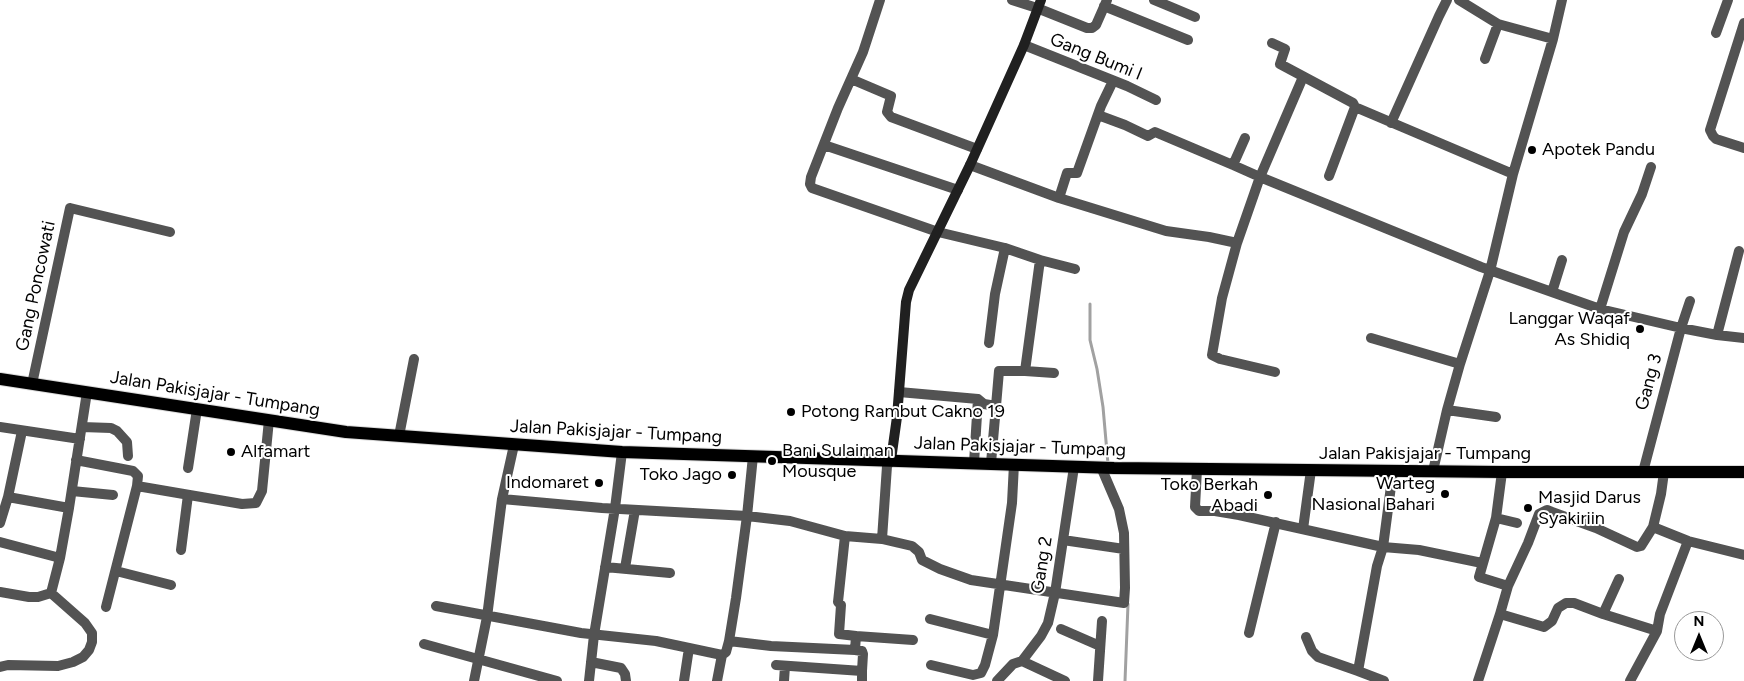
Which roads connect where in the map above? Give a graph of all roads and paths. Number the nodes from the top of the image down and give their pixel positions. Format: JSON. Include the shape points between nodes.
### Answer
{"nodes":[{"id":1,"x":880,"y":0,"type":"edge"},
{"id":2,"x":1012,"y":0,"type":"edge"},
{"id":3,"x":1154,"y":0,"type":"edge"},
{"id":4,"x":1447,"y":0,"type":"edge"},
{"id":5,"x":1459,"y":0,"type":"edge"},
{"id":6,"x":1562,"y":0,"type":"edge"},
{"id":7,"x":1728,"y":0,"type":"edge"},
{"id":8,"x":1106,"y":3,"type":"edge"},
{"id":9,"x":1039,"y":4,"type":"edge"},
{"id":10,"x":1195,"y":17,"type":"dead end"},
{"id":11,"x":1744,"y":23,"type":"edge"},
{"id":12,"x":1498,"y":24,"type":"junction"},
{"id":13,"x":1716,"y":33,"type":"dead end"},
{"id":14,"x":1554,"y":39,"type":"junction"},
{"id":15,"x":1188,"y":40,"type":"dead end"},
{"id":16,"x":1272,"y":42,"type":"dead end"},
{"id":17,"x":1024,"y":44,"type":"junction"},
{"id":18,"x":1485,"y":59,"type":"dead end"},
{"id":19,"x":1303,"y":77,"type":"junction"},
{"id":20,"x":851,"y":79,"type":"junction"},
{"id":21,"x":1113,"y":81,"type":"junction"},
{"id":22,"x":1156,"y":100,"type":"dead end"},
{"id":23,"x":1355,"y":107,"type":"junction"},
{"id":24,"x":1098,"y":115,"type":"junction"},
{"id":25,"x":1391,"y":123,"type":"junction"},
{"id":26,"x":1245,"y":138,"type":"dead end"},
{"id":27,"x":824,"y":144,"type":"junction"},
{"id":28,"x":1744,"y":148,"type":"edge"},
{"id":29,"x":977,"y":149,"type":"junction"},
{"id":30,"x":1233,"y":165,"type":"junction"},
{"id":31,"x":970,"y":166,"type":"junction"},
{"id":32,"x":1651,"y":167,"type":"dead end"},
{"id":33,"x":1513,"y":174,"type":"junction"},
{"id":34,"x":1329,"y":176,"type":"dead end"},
{"id":35,"x":1260,"y":178,"type":"junction"},
{"id":36,"x":958,"y":190,"type":"junction"},
{"id":37,"x":1060,"y":198,"type":"junction"},
{"id":38,"x":170,"y":232,"type":"dead end"},
{"id":39,"x":938,"y":232,"type":"junction"},
{"id":40,"x":1237,"y":243,"type":"junction"},
{"id":41,"x":1005,"y":248,"type":"junction"},
{"id":42,"x":1739,"y":251,"type":"dead end"},
{"id":43,"x":1040,"y":260,"type":"junction"},
{"id":44,"x":1562,"y":260,"type":"dead end"},
{"id":45,"x":1075,"y":269,"type":"dead end"},
{"id":46,"x":1490,"y":271,"type":"junction"},
{"id":47,"x":1552,"y":292,"type":"junction"},
{"id":48,"x":1690,"y":301,"type":"dead end"},
{"id":49,"x":1600,"y":309,"type":"junction"},
{"id":50,"x":1680,"y":328,"type":"junction"},
{"id":51,"x":1717,"y":335,"type":"junction"},
{"id":52,"x":1371,"y":338,"type":"dead end"},
{"id":53,"x":1744,"y":338,"type":"edge"},
{"id":54,"x":989,"y":343,"type":"dead end"},
{"id":55,"x":414,"y":359,"type":"dead end"},
{"id":56,"x":1460,"y":364,"type":"junction"},
{"id":57,"x":1025,"y":371,"type":"junction"},
{"id":58,"x":1275,"y":372,"type":"dead end"},
{"id":59,"x":1054,"y":373,"type":"dead end"},
{"id":60,"x":0,"y":379,"type":"edge"},
{"id":61,"x":32,"y":384,"type":"junction"},
{"id":62,"x":87,"y":392,"type":"junction"},
{"id":63,"x":899,"y":392,"type":"junction"},
{"id":64,"x":978,"y":399,"type":"junction"},
{"id":65,"x":996,"y":406,"type":"junction"},
{"id":66,"x":197,"y":409,"type":"junction"},
{"id":67,"x":1447,"y":410,"type":"junction"},
{"id":68,"x":1496,"y":418,"type":"dead end"},
{"id":69,"x":269,"y":420,"type":"junction"},
{"id":70,"x":0,"y":427,"type":"edge"},
{"id":71,"x":82,"y":427,"type":"junction"},
{"id":72,"x":22,"y":431,"type":"junction"},
{"id":73,"x":400,"y":436,"type":"junction"},
{"id":74,"x":80,"y":439,"type":"junction"},
{"id":75,"x":514,"y":445,"type":"junction"},
{"id":76,"x":622,"y":452,"type":"junction"},
{"id":77,"x":128,"y":456,"type":"dead end"},
{"id":78,"x":753,"y":456,"type":"junction"},
{"id":79,"x":76,"y":460,"type":"junction"},
{"id":80,"x":891,"y":460,"type":"junction"},
{"id":81,"x":974,"y":463,"type":"junction"},
{"id":82,"x":991,"y":464,"type":"junction"},
{"id":83,"x":1014,"y":464,"type":"junction"},
{"id":84,"x":1074,"y":467,"type":"junction"},
{"id":85,"x":188,"y":468,"type":"dead end"},
{"id":86,"x":1106,"y":468,"type":"junction"},
{"id":87,"x":1196,"y":469,"type":"junction"},
{"id":88,"x":1311,"y":470,"type":"junction"},
{"id":89,"x":1393,"y":471,"type":"junction"},
{"id":90,"x":1433,"y":471,"type":"junction"},
{"id":91,"x":1502,"y":472,"type":"junction"},
{"id":92,"x":1642,"y":472,"type":"junction"},
{"id":93,"x":1664,"y":472,"type":"junction"},
{"id":94,"x":1744,"y":472,"type":"edge"},
{"id":95,"x":137,"y":486,"type":"junction"},
{"id":96,"x":72,"y":491,"type":"junction"},
{"id":97,"x":113,"y":495,"type":"dead end"},
{"id":98,"x":188,"y":495,"type":"junction"},
{"id":99,"x":502,"y":499,"type":"junction"},
{"id":100,"x":5,"y":500,"type":"edge"},
{"id":101,"x":69,"y":508,"type":"junction"},
{"id":102,"x":615,"y":508,"type":"junction"},
{"id":103,"x":635,"y":510,"type":"junction"},
{"id":104,"x":748,"y":516,"type":"junction"},
{"id":105,"x":1496,"y":518,"type":"junction"},
{"id":106,"x":1276,"y":522,"type":"junction"},
{"id":107,"x":0,"y":523,"type":"edge"},
{"id":108,"x":1517,"y":523,"type":"dead end"},
{"id":109,"x":1653,"y":527,"type":"junction"},
{"id":110,"x":1303,"y":529,"type":"junction"},
{"id":111,"x":845,"y":536,"type":"junction"},
{"id":112,"x":882,"y":539,"type":"junction"},
{"id":113,"x":1063,"y":540,"type":"junction"},
{"id":114,"x":1688,"y":541,"type":"junction"},
{"id":115,"x":0,"y":542,"type":"edge"},
{"id":116,"x":1383,"y":548,"type":"junction"},
{"id":117,"x":1124,"y":549,"type":"junction"},
{"id":118,"x":181,"y":550,"type":"dead end"},
{"id":119,"x":1744,"y":555,"type":"edge"},
{"id":120,"x":60,"y":558,"type":"junction"},
{"id":121,"x":1482,"y":563,"type":"junction"},
{"id":122,"x":605,"y":567,"type":"junction"},
{"id":123,"x":625,"y":568,"type":"junction"},
{"id":124,"x":116,"y":571,"type":"junction"},
{"id":125,"x":670,"y":573,"type":"dead end"},
{"id":126,"x":1619,"y":579,"type":"dead end"},
{"id":127,"x":171,"y":585,"type":"dead end"},
{"id":128,"x":1000,"y":585,"type":"junction"},
{"id":129,"x":1508,"y":586,"type":"junction"},
{"id":130,"x":0,"y":592,"type":"edge"},
{"id":131,"x":51,"y":593,"type":"junction"},
{"id":132,"x":1055,"y":593,"type":"junction"},
{"id":133,"x":436,"y":606,"type":"dead end"},
{"id":134,"x":106,"y":607,"type":"dead end"},
{"id":135,"x":1500,"y":614,"type":"junction"},
{"id":136,"x":1603,"y":614,"type":"junction"},
{"id":137,"x":487,"y":616,"type":"junction"},
{"id":138,"x":930,"y":619,"type":"dead end"},
{"id":139,"x":1102,"y":620,"type":"dead end"},
{"id":140,"x":1061,"y":629,"type":"dead end"},
{"id":141,"x":1657,"y":631,"type":"junction"},
{"id":142,"x":1248,"y":633,"type":"dead end"},
{"id":143,"x":594,"y":635,"type":"junction"},
{"id":144,"x":993,"y":635,"type":"junction"},
{"id":145,"x":856,"y":636,"type":"junction"},
{"id":146,"x":1306,"y":637,"type":"dead end"},
{"id":147,"x":913,"y":640,"type":"dead end"},
{"id":148,"x":729,"y":641,"type":"junction"},
{"id":149,"x":424,"y":644,"type":"dead end"},
{"id":150,"x":1100,"y":646,"type":"junction"},
{"id":151,"x":689,"y":648,"type":"junction"},
{"id":152,"x":855,"y":650,"type":"junction"},
{"id":153,"x":722,"y":655,"type":"junction"},
{"id":154,"x":478,"y":660,"type":"junction"},
{"id":155,"x":1022,"y":661,"type":"junction"},
{"id":156,"x":591,"y":662,"type":"junction"},
{"id":157,"x":930,"y":665,"type":"dead end"},
{"id":158,"x":0,"y":667,"type":"edge"},
{"id":159,"x":1358,"y":670,"type":"junction"},
{"id":160,"x":862,"y":676,"type":"edge"},
{"id":161,"x":474,"y":681,"type":"edge"},
{"id":162,"x":557,"y":681,"type":"edge"},
{"id":163,"x":589,"y":681,"type":"edge"},
{"id":164,"x":626,"y":681,"type":"edge"},
{"id":165,"x":684,"y":681,"type":"edge"},
{"id":166,"x":717,"y":681,"type":"edge"},
{"id":167,"x":784,"y":681,"type":"edge"},
{"id":168,"x":997,"y":681,"type":"edge"},
{"id":169,"x":1065,"y":681,"type":"edge"},
{"id":170,"x":1098,"y":681,"type":"edge"},
{"id":171,"x":1384,"y":681,"type":"edge"},
{"id":172,"x":1478,"y":681,"type":"edge"},
{"id":173,"x":1630,"y":681,"type":"edge"}],
"edges":[{"from":1,"to":20,"type":"street"},
{"from":2,"to":9,"type":"street"},
{"from":3,"to":10,"type":"street"},
{"from":4,"to":25,"type":"street"},
{"from":5,"to":12,"type":"street"},
{"from":6,"to":14,"type":"street"},
{"from":7,"to":13,"type":"street"},
{"from":8,"to":9,"type":"street","via":[[1092,28]]},
{"from":8,"to":15,"type":"street"},
{"from":9,"to":17,"type":"street"},
{"from":11,"to":28,"type":"street","via":[[1710,130],[1716,139]]},
{"from":12,"to":14,"type":"street"},
{"from":12,"to":18,"type":"street"},
{"from":14,"to":33,"type":"street"},
{"from":16,"to":19,"type":"street","via":[[1285,49],[1280,64]]},
{"from":17,"to":21,"type":"street","name":"Gang Bumi I"},
{"from":17,"to":29,"type":"street"},
{"from":19,"to":23,"type":"street"},
{"from":19,"to":35,"type":"street"},
{"from":20,"to":27,"type":"street"},
{"from":20,"to":29,"type":"street","via":[[891,96],[886,112],[891,117]]},
{"from":21,"to":22,"type":"street","name":"Gang Bumi I"},
{"from":21,"to":24,"type":"street"},
{"from":23,"to":25,"type":"street"},
{"from":23,"to":34,"type":"street"},
{"from":24,"to":30,"type":"street","via":[[1148,136],[1155,132]]},
{"from":24,"to":37,"type":"street","via":[[1077,173],[1067,173]]},
{"from":25,"to":33,"type":"street"},
{"from":26,"to":30,"type":"street"},
{"from":27,"to":36,"type":"street"},
{"from":27,"to":39,"type":"street","via":[[811,178],[812,188]]},
{"from":29,"to":31,"type":"street"},
{"from":30,"to":35,"type":"street"},
{"from":31,"to":36,"type":"street"},
{"from":31,"to":37,"type":"street"},
{"from":32,"to":49,"type":"street","via":[[1624,232]]},
{"from":33,"to":46,"type":"street"},
{"from":35,"to":40,"type":"street"},
{"from":35,"to":46,"type":"street"},
{"from":36,"to":39,"type":"street"},
{"from":37,"to":40,"type":"street","via":[[1166,231]]},
{"from":38,"to":61,"type":"street","name":"Gang Poncowati","via":[[70,208]]},
{"from":39,"to":41,"type":"street"},
{"from":39,"to":63,"type":"street","via":[[906,302]]},
{"from":40,"to":58,"type":"street","via":[[1222,298],[1212,355]]},
{"from":41,"to":43,"type":"street"},
{"from":41,"to":54,"type":"street"},
{"from":42,"to":51,"type":"street"},
{"from":43,"to":45,"type":"street"},
{"from":43,"to":57,"type":"street"},
{"from":44,"to":47,"type":"street"},
{"from":46,"to":47,"type":"street"},
{"from":46,"to":56,"type":"street"},
{"from":47,"to":49,"type":"street"},
{"from":48,"to":50,"type":"street","name":"Gang 3"},
{"from":49,"to":50,"type":"street"},
{"from":50,"to":51,"type":"street"},
{"from":50,"to":92,"type":"street","name":"Gang 3"},
{"from":51,"to":53,"type":"street"},
{"from":52,"to":56,"type":"street"},
{"from":55,"to":73,"type":"street"},
{"from":56,"to":67,"type":"street"},
{"from":57,"to":59,"type":"street"},
{"from":57,"to":65,"type":"street","via":[[999,371]]},
{"from":60,"to":61,"type":"main road","name":"Jalan Pakisjajar - Tumpang"},
{"from":61,"to":62,"type":"main road","name":"Jalan Pakisjajar - Tumpang"},
{"from":62,"to":66,"type":"main road","name":"Jalan Pakisjajar - Tumpang"},
{"from":62,"to":71,"type":"street"},
{"from":63,"to":64,"type":"street"},
{"from":63,"to":80,"type":"street"},
{"from":64,"to":65,"type":"street"},
{"from":64,"to":81,"type":"street"},
{"from":65,"to":82,"type":"street"},
{"from":66,"to":69,"type":"main road","name":"Jalan Pakisjajar - Tumpang"},
{"from":66,"to":85,"type":"street"},
{"from":67,"to":68,"type":"street"},
{"from":67,"to":90,"type":"street"},
{"from":69,"to":73,"type":"main road","name":"Jalan Pakisjajar - Tumpang","via":[[338,431]]},
{"from":69,"to":98,"type":"street","via":[[262,491],[256,503],[242,504]]},
{"from":70,"to":72,"type":"street"},
{"from":71,"to":74,"type":"street"},
{"from":71,"to":77,"type":"street","via":[[117,431],[127,442]]},
{"from":72,"to":74,"type":"street"},
{"from":72,"to":100,"type":"street"},
{"from":73,"to":75,"type":"main road","name":"Jalan Pakisjajar - Tumpang"},
{"from":74,"to":79,"type":"street"},
{"from":75,"to":76,"type":"main road","name":"Jalan Pakisjajar - Tumpang"},
{"from":75,"to":99,"type":"street"},
{"from":76,"to":78,"type":"main road","name":"Jalan Pakisjajar - Tumpang"},
{"from":76,"to":102,"type":"street"},
{"from":78,"to":80,"type":"main road","name":"Jalan Pakisjajar - Tumpang"},
{"from":78,"to":104,"type":"street"},
{"from":79,"to":95,"type":"street","via":[[132,471],[138,476]]},
{"from":79,"to":96,"type":"street"},
{"from":80,"to":81,"type":"main road","name":"Jalan Pakisjajar - Tumpang"},
{"from":80,"to":112,"type":"street","via":[[887,466]]},
{"from":81,"to":82,"type":"main road","name":"Jalan Pakisjajar - Tumpang"},
{"from":82,"to":83,"type":"main road","name":"Jalan Pakisjajar - Tumpang"},
{"from":83,"to":84,"type":"main road","name":"Jalan Pakisjajar - Tumpang"},
{"from":83,"to":128,"type":"street"},
{"from":84,"to":86,"type":"main road","name":"Jalan Pakisjajar - Tumpang"},
{"from":84,"to":113,"type":"street","name":"Gang 2"},
{"from":86,"to":87,"type":"main road","name":"Jalan Pakisjajar - Tumpang"},
{"from":86,"to":117,"type":"street","via":[[1119,509]]},
{"from":87,"to":88,"type":"main road","name":"Jalan Pakisjajar - Tumpang"},
{"from":87,"to":106,"type":"street","via":[[1197,511],[1239,514]]},
{"from":88,"to":89,"type":"main road","name":"Jalan Pakisjajar - Tumpang"},
{"from":88,"to":110,"type":"street"},
{"from":89,"to":90,"type":"main road","name":"Jalan Pakisjajar - Tumpang"},
{"from":89,"to":116,"type":"street"},
{"from":90,"to":91,"type":"main road","name":"Jalan Pakisjajar - Tumpang"},
{"from":91,"to":92,"type":"main road","name":"Jalan Pakisjajar - Tumpang"},
{"from":91,"to":105,"type":"street"},
{"from":92,"to":93,"type":"main road","name":"Jalan Pakisjajar - Tumpang"},
{"from":93,"to":94,"type":"main road","name":"Jalan Pakisjajar - Tumpang"},
{"from":93,"to":109,"type":"street"},
{"from":95,"to":98,"type":"street"},
{"from":95,"to":124,"type":"street"},
{"from":96,"to":97,"type":"street"},
{"from":96,"to":101,"type":"street"},
{"from":98,"to":118,"type":"street"},
{"from":99,"to":102,"type":"street"},
{"from":99,"to":137,"type":"street"},
{"from":100,"to":101,"type":"street"},
{"from":100,"to":107,"type":"street"},
{"from":101,"to":120,"type":"street"},
{"from":102,"to":103,"type":"street"},
{"from":102,"to":122,"type":"street"},
{"from":103,"to":104,"type":"street"},
{"from":103,"to":123,"type":"street"},
{"from":104,"to":111,"type":"street","via":[[790,521]]},
{"from":104,"to":148,"type":"street"},
{"from":105,"to":108,"type":"street"},
{"from":105,"to":121,"type":"street"},
{"from":106,"to":110,"type":"street"},
{"from":106,"to":142,"type":"street"},
{"from":109,"to":114,"type":"street"},
{"from":109,"to":129,"type":"street","via":[[1643,544],[1637,547],[1596,528],[1542,511]]},
{"from":110,"to":116,"type":"street"},
{"from":111,"to":112,"type":"street"},
{"from":111,"to":145,"type":"street","via":[[838,602],[841,605],[839,634]]},
{"from":112,"to":128,"type":"street","via":[[912,546],[922,560],[940,569],[971,580]]},
{"from":113,"to":117,"type":"street"},
{"from":113,"to":132,"type":"street","name":"Gang 2"},
{"from":114,"to":119,"type":"street"},
{"from":114,"to":141,"type":"street","via":[[1660,614]]},
{"from":115,"to":120,"type":"street"},
{"from":116,"to":121,"type":"street","via":[[1419,550]]},
{"from":116,"to":159,"type":"street"},
{"from":117,"to":132,"type":"street","via":[[1124,603]]},
{"from":120,"to":131,"type":"street"},
{"from":121,"to":129,"type":"street","via":[[1480,579]]},
{"from":122,"to":123,"type":"street"},
{"from":122,"to":143,"type":"street"},
{"from":123,"to":125,"type":"street"},
{"from":124,"to":127,"type":"street"},
{"from":124,"to":134,"type":"street"},
{"from":126,"to":136,"type":"street"},
{"from":128,"to":132,"type":"street"},
{"from":128,"to":144,"type":"street"},
{"from":129,"to":135,"type":"street"},
{"from":130,"to":131,"type":"street","via":[[29,598]]},
{"from":131,"to":158,"type":"street","via":[[92,633],[89,650],[73,662],[58,666]]},
{"from":132,"to":155,"type":"street","name":"Gang 2","via":[[1045,630]]},
{"from":133,"to":137,"type":"street"},
{"from":135,"to":136,"type":"street","via":[[1544,627],[1552,621],[1558,608],[1566,603]]},
{"from":135,"to":172,"type":"street"},
{"from":136,"to":141,"type":"street"},
{"from":137,"to":143,"type":"street"},
{"from":137,"to":154,"type":"street"},
{"from":138,"to":144,"type":"street"},
{"from":139,"to":150,"type":"street"},
{"from":140,"to":150,"type":"street"},
{"from":141,"to":173,"type":"street"},
{"from":143,"to":151,"type":"street"},
{"from":143,"to":156,"type":"street"},
{"from":144,"to":157,"type":"street","via":[[981,673],[973,675]]},
{"from":145,"to":147,"type":"street"},
{"from":145,"to":152,"type":"street"},
{"from":146,"to":159,"type":"street","via":[[1318,656]]},
{"from":148,"to":152,"type":"street"},
{"from":148,"to":153,"type":"street"},
{"from":149,"to":154,"type":"street"},
{"from":150,"to":170,"type":"street"},
{"from":151,"to":153,"type":"street"},
{"from":151,"to":165,"type":"street"},
{"from":152,"to":160,"type":"street","via":[[863,652]]},
{"from":153,"to":166,"type":"street"},
{"from":154,"to":161,"type":"street"},
{"from":154,"to":162,"type":"street"},
{"from":155,"to":168,"type":"street","name":"Gang 2","via":[[1013,664]]},
{"from":155,"to":169,"type":"street"},
{"from":156,"to":163,"type":"street"},
{"from":156,"to":164,"type":"street","via":[[621,668]]},
{"from":159,"to":171,"type":"street"},
{"from":160,"to":167,"type":"street","via":[[780,666]]}]}
